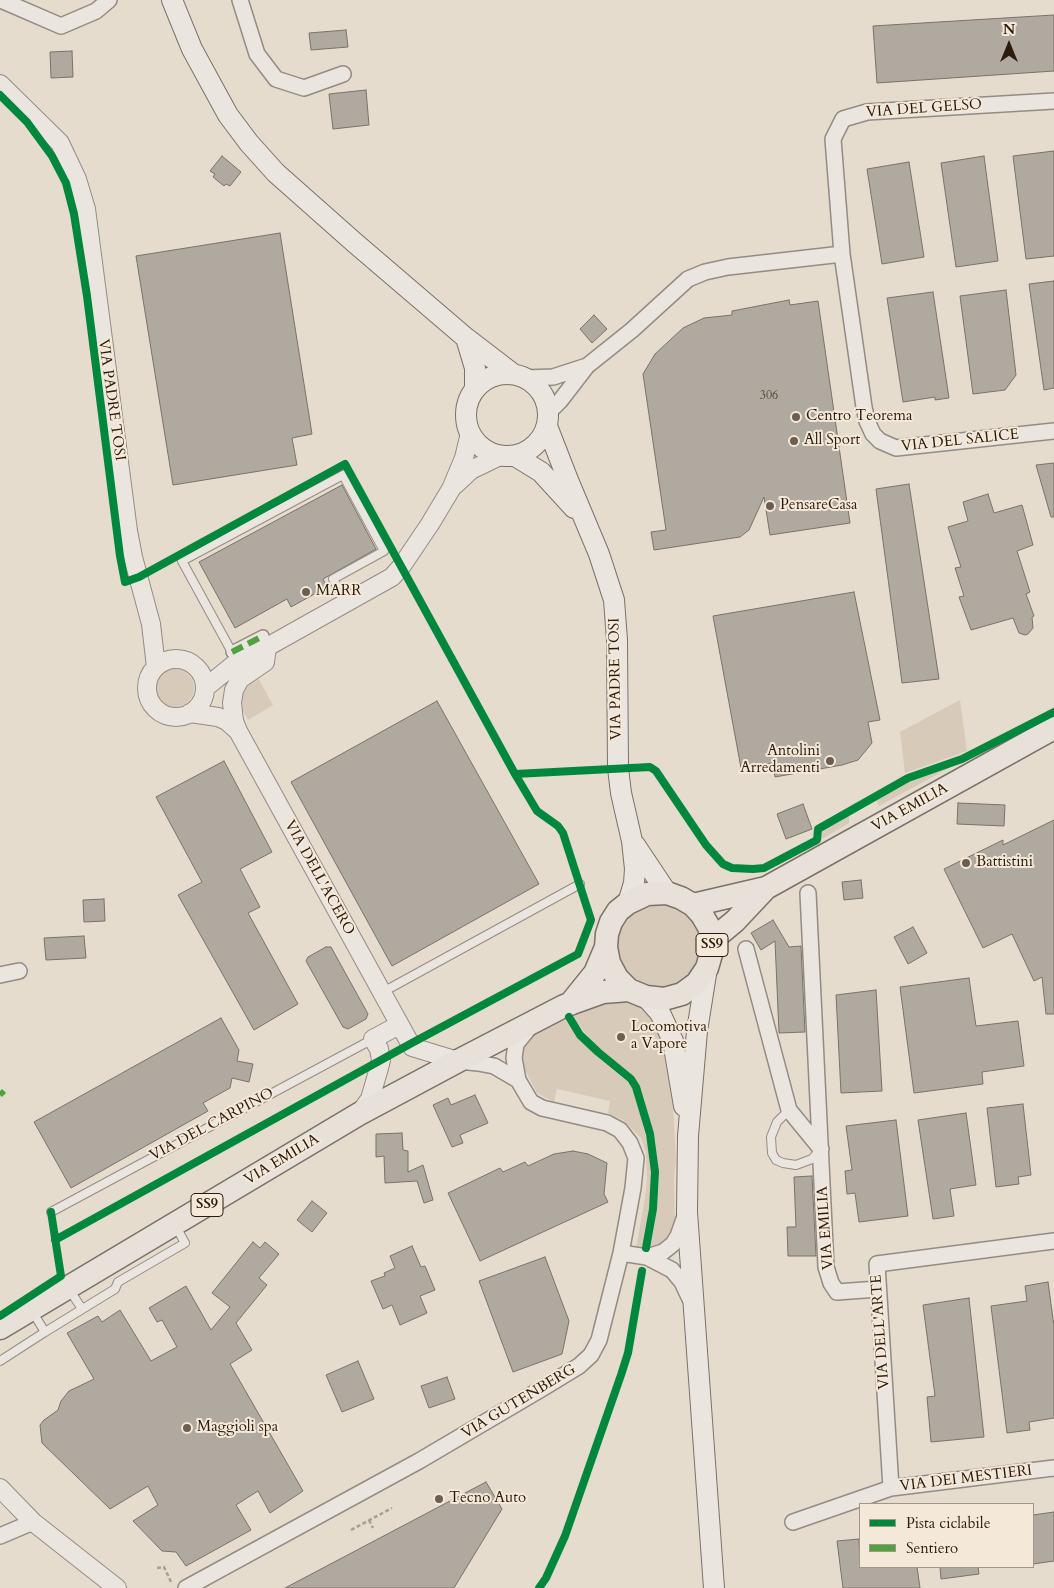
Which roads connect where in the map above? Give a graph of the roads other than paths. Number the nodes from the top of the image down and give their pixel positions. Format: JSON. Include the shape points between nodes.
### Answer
{"nodes":[{"id":1,"x":1,"y":0,"type":"edge"},
{"id":2,"x":109,"y":0,"type":"edge"},
{"id":3,"x":172,"y":0,"type":"edge"},
{"id":4,"x":240,"y":0,"type":"edge"},
{"id":5,"x":343,"y":74,"type":"dead end"},
{"id":6,"x":0,"y":84,"type":"edge"},
{"id":7,"x":1054,"y":101,"type":"edge"},
{"id":8,"x":842,"y":254,"type":"junction"},
{"id":9,"x":466,"y":338,"type":"junction"},
{"id":10,"x":587,"y":366,"type":"junction"},
{"id":11,"x":520,"y":376,"type":"junction"},
{"id":12,"x":475,"y":389,"type":"junction"},
{"id":13,"x":548,"y":419,"type":"junction"},
{"id":14,"x":1054,"y":431,"type":"edge"},
{"id":15,"x":470,"y":433,"type":"junction"},
{"id":16,"x":508,"y":456,"type":"junction"},
{"id":17,"x":451,"y":488,"type":"junction"},
{"id":18,"x":585,"y":521,"type":"junction"},
{"id":19,"x":346,"y":603,"type":"junction"},
{"id":20,"x":151,"y":624,"type":"junction"},
{"id":21,"x":265,"y":642,"type":"junction"},
{"id":22,"x":234,"y":657,"type":"junction"},
{"id":23,"x":190,"y":664,"type":"junction"},
{"id":24,"x":156,"y":667,"type":"junction"},
{"id":25,"x":205,"y":691,"type":"junction"},
{"id":26,"x":190,"y":714,"type":"junction"},
{"id":27,"x":236,"y":726,"type":"junction"},
{"id":28,"x":1054,"y":728,"type":"edge"},
{"id":29,"x":632,"y":841,"type":"junction"},
{"id":30,"x":580,"y":884,"type":"dead end"},
{"id":31,"x":766,"y":888,"type":"junction"},
{"id":32,"x":808,"y":892,"type":"dead end"},
{"id":33,"x":668,"y":894,"type":"junction"},
{"id":34,"x":628,"y":903,"type":"junction"},
{"id":35,"x":693,"y":905,"type":"junction"},
{"id":36,"x":712,"y":940,"type":"junction"},
{"id":37,"x":606,"y":947,"type":"junction"},
{"id":38,"x":746,"y":949,"type":"dead end"},
{"id":39,"x":707,"y":968,"type":"junction"},
{"id":40,"x":19,"y":971,"type":"dead end"},
{"id":41,"x":0,"y":975,"type":"edge"},
{"id":42,"x":381,"y":993,"type":"junction"},
{"id":43,"x":638,"y":994,"type":"junction"},
{"id":44,"x":570,"y":1004,"type":"junction"},
{"id":45,"x":533,"y":1023,"type":"junction"},
{"id":46,"x":399,"y":1025,"type":"junction"},
{"id":47,"x":373,"y":1039,"type":"junction"},
{"id":48,"x":458,"y":1061,"type":"junction"},
{"id":49,"x":518,"y":1080,"type":"junction"},
{"id":50,"x":789,"y":1110,"type":"junction"},
{"id":51,"x":359,"y":1114,"type":"junction"},
{"id":52,"x":688,"y":1136,"type":"junction"},
{"id":53,"x":821,"y":1149,"type":"junction"},
{"id":54,"x":51,"y":1212,"type":"dead end"},
{"id":55,"x":687,"y":1212,"type":"junction"},
{"id":56,"x":174,"y":1224,"type":"junction"},
{"id":57,"x":1054,"y":1240,"type":"edge"},
{"id":58,"x":621,"y":1253,"type":"junction"},
{"id":59,"x":647,"y":1257,"type":"junction"},
{"id":60,"x":68,"y":1287,"type":"junction"},
{"id":61,"x":878,"y":1289,"type":"junction"},
{"id":62,"x":692,"y":1305,"type":"junction"},
{"id":63,"x":31,"y":1309,"type":"junction"},
{"id":64,"x":82,"y":1309,"type":"junction"},
{"id":65,"x":0,"y":1328,"type":"edge"},
{"id":66,"x":45,"y":1332,"type":"junction"},
{"id":67,"x":0,"y":1361,"type":"edge"},
{"id":68,"x":1054,"y":1468,"type":"edge"},
{"id":69,"x":0,"y":1488,"type":"edge"},
{"id":70,"x":891,"y":1488,"type":"junction"},
{"id":71,"x":33,"y":1522,"type":"junction"},
{"id":72,"x":794,"y":1522,"type":"dead end"},
{"id":73,"x":0,"y":1536,"type":"edge"},
{"id":74,"x":117,"y":1588,"type":"edge"},
{"id":75,"x":186,"y":1588,"type":"edge"},
{"id":76,"x":714,"y":1588,"type":"edge"}],
"edges":[{"from":1,"to":2,"type":"street","via":[[61,26],[96,11]]},
{"from":3,"to":9,"type":"main road","name":"VIA PADRE TOSI","via":[[192,49],[228,115],[249,143],[276,173]]},
{"from":4,"to":5,"type":"street","via":[[257,54],[276,79],[304,88]]},
{"from":6,"to":20,"type":"street","name":"VIA PADRE TOSI","via":[[60,143],[77,179],[86,209],[128,532]]},
{"from":7,"to":8,"type":"street","name":"VIA DEL GELSO","via":[[867,112],[843,119],[833,140]]},
{"from":8,"to":10,"type":"street","via":[[728,267],[688,279]]},
{"from":8,"to":14,"type":"street","name":"VIA DEL SALICE","via":[[864,407],[873,434],[880,441],[896,448]]},
{"from":9,"to":11,"type":"main road","name":"VIA PADRE TOSI"},
{"from":9,"to":12,"type":"main road","via":[[476,368]]},
{"from":10,"to":11,"type":"street","via":[[553,377]]},
{"from":10,"to":13,"type":"street"},
{"from":11,"to":12,"type":"main road","via":[[499,375]]},
{"from":11,"to":13,"type":"main road","name":"VIA PADRE TOSI","via":[[538,387],[545,398]]},
{"from":12,"to":15,"type":"main road","via":[[466,410]]},
{"from":13,"to":16,"type":"main road","via":[[543,437],[536,446]]},
{"from":13,"to":18,"type":"main road","name":"VIA PADRE TOSI"},
{"from":15,"to":16,"type":"main road","name":"VIA PADRE TOSI","via":[[487,452]]},
{"from":15,"to":17,"type":"street"},
{"from":16,"to":17,"type":"street","via":[[471,470]]},
{"from":16,"to":18,"type":"main road","name":"VIA PADRE TOSI","via":[[541,472]]},
{"from":17,"to":19,"type":"street","via":[[392,577]]},
{"from":18,"to":29,"type":"main road","name":"VIA PADRE TOSI","via":[[614,600],[618,768]]},
{"from":19,"to":21,"type":"street"},
{"from":19,"to":22,"type":"lane","via":[[333,579],[384,551],[343,475],[182,561]]},
{"from":20,"to":23,"type":"street","name":"VIA PADRE TOSI","via":[[169,648]]},
{"from":20,"to":24,"type":"street","name":"VIA PADRE TOSI"},
{"from":21,"to":22,"type":"street"},
{"from":21,"to":27,"type":"street","name":"VIA DELL'ACERO","via":[[265,662],[240,679],[234,690],[232,703]]},
{"from":22,"to":23,"type":"street"},
{"from":22,"to":25,"type":"street"},
{"from":23,"to":24,"type":"street","via":[[168,660]]},
{"from":23,"to":25,"type":"street","name":"VIA PADRE TOSI","via":[[202,674]]},
{"from":24,"to":26,"type":"street","name":"VIA PADRE TOSI","via":[[147,688],[151,702],[168,716]]},
{"from":25,"to":26,"type":"street","via":[[202,702]]},
{"from":25,"to":27,"type":"street","name":"VIA DELL'ACERO"},
{"from":26,"to":27,"type":"street","name":"VIA DELL'ACERO","via":[[218,717]]},
{"from":27,"to":42,"type":"street","name":"VIA DELL'ACERO"},
{"from":28,"to":31,"type":"main road","name":"VIA EMILIA","number":"SS9"},
{"from":29,"to":33,"type":"main road","name":"VIA PADRE TOSI"},
{"from":29,"to":34,"type":"main road","name":"VIA PADRE TOSI","via":[[634,876]]},
{"from":30,"to":42,"type":"lane"},
{"from":31,"to":35,"type":"main road","name":"VIA EMILIA","number":"SS9"},
{"from":31,"to":36,"type":"main road","name":"VIA EMILIA","number":"SS9","via":[[736,921]]},
{"from":32,"to":53,"type":"street","name":"VIA EMILIA"},
{"from":33,"to":34,"type":"main road","name":"VIA EMILIA","number":"SS9","via":[[647,894]]},
{"from":33,"to":35,"type":"main road","name":"VIA EMILIA","number":"SS9"},
{"from":34,"to":37,"type":"main road","name":"VIA EMILIA","number":"SS9","via":[[611,922]]},
{"from":35,"to":36,"type":"main road","name":"VIA EMILIA","number":"SS9","via":[[709,927]]},
{"from":36,"to":39,"type":"main road","name":"VIA EMILIA","number":"SS9"},
{"from":37,"to":43,"type":"main road","name":"VIA EMILIA","number":"SS9","via":[[609,963],[617,978]]},
{"from":37,"to":44,"type":"main road","name":"VIA EMILIA","number":"SS9","via":[[595,973]]},
{"from":38,"to":50,"type":"street"},
{"from":39,"to":43,"type":"main road","name":"VIA EMILIA","number":"SS9","via":[[697,983],[682,994],[664,999]]},
{"from":39,"to":52,"type":"main road","via":[[697,1031]]},
{"from":40,"to":41,"type":"street"},
{"from":42,"to":46,"type":"street","name":"VIA DELL'ACERO"},
{"from":43,"to":44,"type":"main road","name":"VIA EMILIA","number":"SS9","via":[[603,992]]},
{"from":43,"to":52,"type":"main road","via":[[660,1013],[673,1041]]},
{"from":44,"to":45,"type":"main road","name":"VIA EMILIA","number":"SS9"},
{"from":45,"to":48,"type":"main road","name":"VIA EMILIA","number":"SS9"},
{"from":45,"to":49,"type":"street","name":"VIA GUTENBERG","via":[[516,1044],[514,1058]]},
{"from":46,"to":47,"type":"street"},
{"from":46,"to":48,"type":"street","name":"VIA DELL'ACERO","via":[[412,1047]]},
{"from":47,"to":51,"type":"street","via":[[381,1060],[370,1098]]},
{"from":47,"to":54,"type":"lane","name":"VIA DEL CARPINO"},
{"from":48,"to":49,"type":"street","via":[[494,1066]]},
{"from":48,"to":51,"type":"main road","name":"VIA EMILIA","number":"SS9"},
{"from":49,"to":58,"type":"street","name":"VIA GUTENBERG","via":[[530,1102],[542,1108],[607,1122],[620,1130],[630,1143],[636,1158]]},
{"from":50,"to":53,"type":"street"},
{"from":50,"to":53,"type":"lane","via":[[777,1122],[771,1137],[776,1160],[796,1164],[812,1159]]},
{"from":51,"to":56,"type":"main road","name":"VIA EMILIA","number":"SS9"},
{"from":52,"to":55,"type":"main road"},
{"from":53,"to":61,"type":"street","name":"VIA EMILIA","via":[[826,1267],[831,1283],[837,1292]]},
{"from":55,"to":59,"type":"street","via":[[673,1244],[663,1252]]},
{"from":55,"to":62,"type":"main road"},
{"from":56,"to":60,"type":"main road","name":"VIA EMILIA","number":"SS9"},
{"from":56,"to":64,"type":"lane","via":[[185,1242],[118,1282],[115,1289]]},
{"from":57,"to":61,"type":"street","name":"VIA DELL'ARTE","via":[[877,1264]]},
{"from":58,"to":59,"type":"street"},
{"from":58,"to":75,"type":"street","name":"VIA GUTENBERG","via":[[599,1340],[591,1355],[579,1366],[419,1460]]},
{"from":59,"to":62,"type":"street","via":[[672,1270],[682,1282]]},
{"from":60,"to":63,"type":"main road","name":"VIA EMILIA","number":"SS9"},
{"from":60,"to":64,"type":"lane"},
{"from":61,"to":70,"type":"street","name":"VIA DELL'ARTE"},
{"from":62,"to":76,"type":"main road"},
{"from":63,"to":65,"type":"main road","name":"VIA EMILIA","number":"SS9"},
{"from":63,"to":66,"type":"lane"},
{"from":64,"to":66,"type":"lane"},
{"from":66,"to":67,"type":"lane"},
{"from":68,"to":70,"type":"street","name":"VIA DEI MESTIERI"},
{"from":69,"to":71,"type":"street"},
{"from":70,"to":72,"type":"street","name":"VIA DEI MESTIERI"},
{"from":71,"to":73,"type":"street"},
{"from":71,"to":74,"type":"street"}]}
